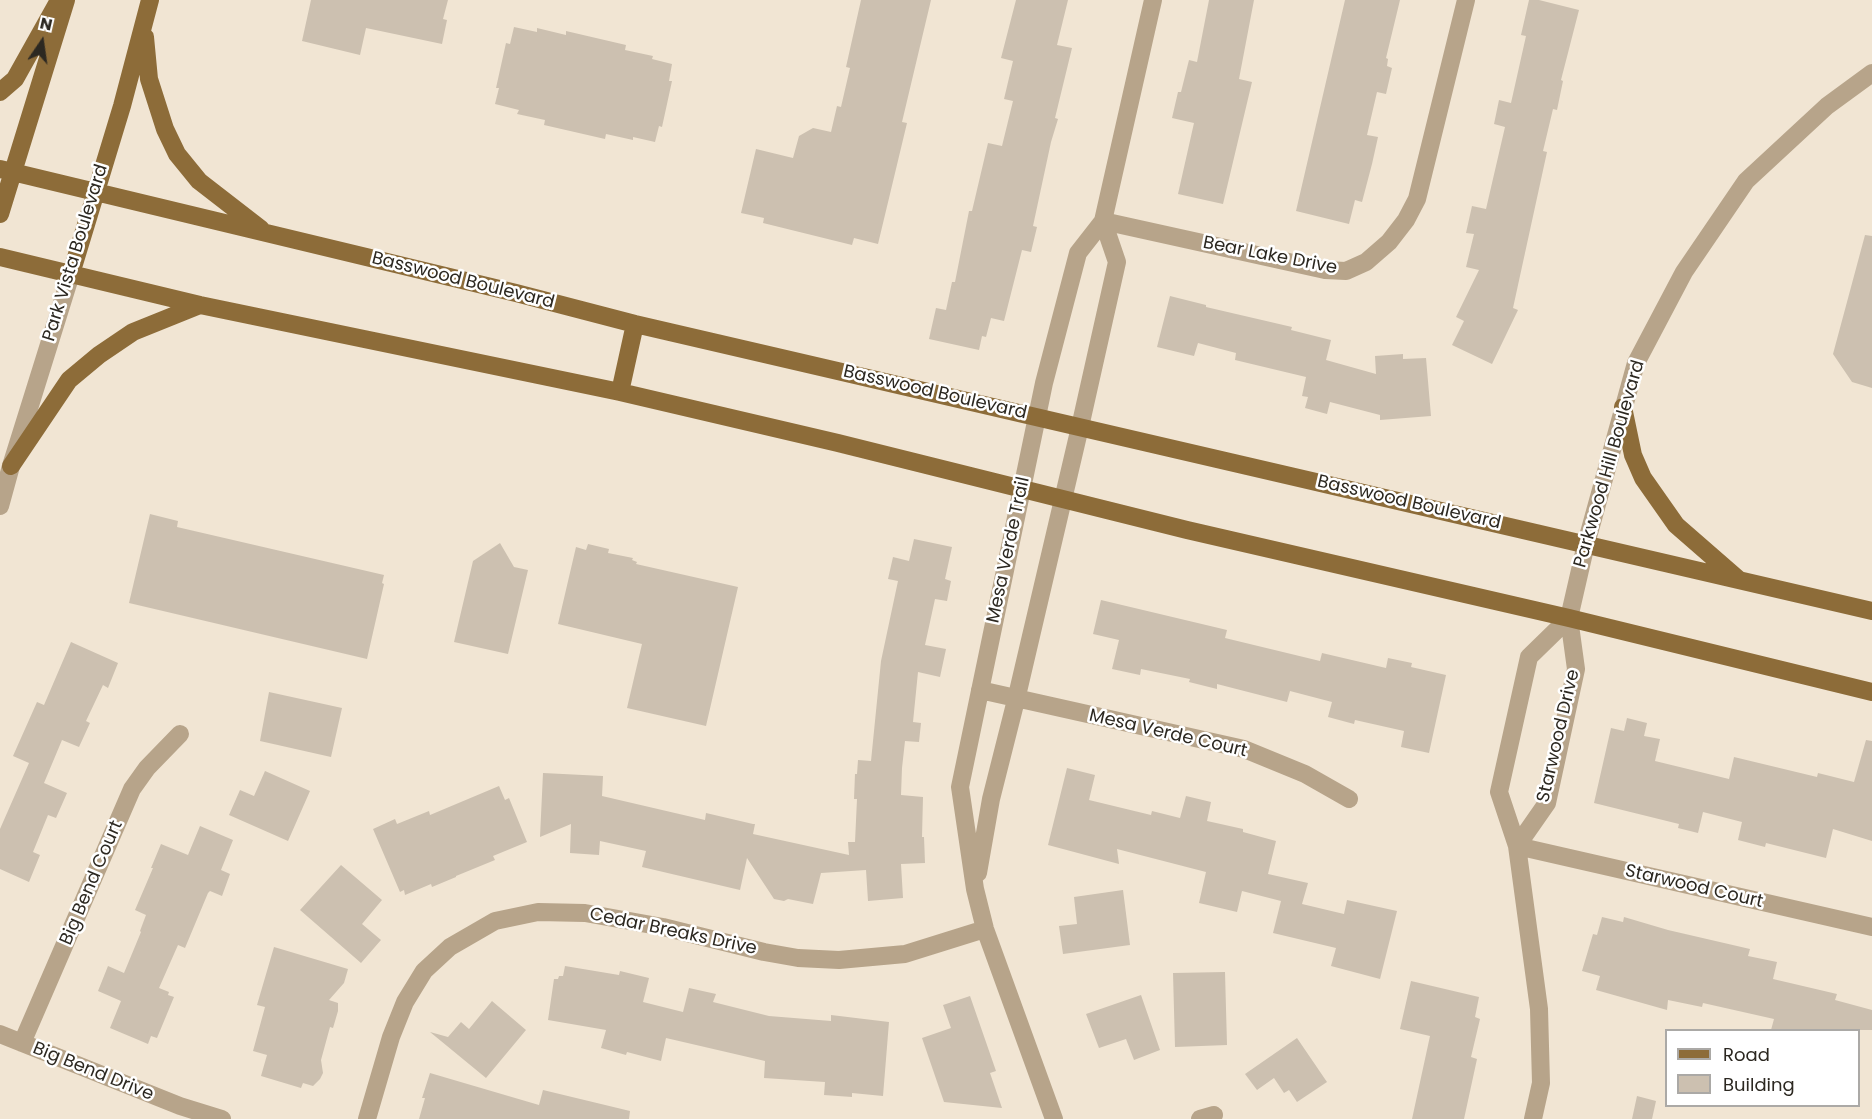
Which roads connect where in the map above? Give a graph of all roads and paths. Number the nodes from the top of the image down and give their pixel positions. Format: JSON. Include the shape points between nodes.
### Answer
{"nodes":[{"id":1,"x":58,"y":0,"type":"edge"},
{"id":2,"x":66,"y":0,"type":"edge"},
{"id":3,"x":150,"y":0,"type":"edge"},
{"id":4,"x":1153,"y":0,"type":"edge"},
{"id":5,"x":1466,"y":0,"type":"edge"},
{"id":6,"x":143,"y":25,"type":"junction"},
{"id":7,"x":1872,"y":73,"type":"edge"},
{"id":8,"x":0,"y":92,"type":"edge"},
{"id":9,"x":7,"y":171,"type":"edge"},
{"id":10,"x":95,"y":192,"type":"junction"},
{"id":11,"x":0,"y":214,"type":"edge"},
{"id":12,"x":1103,"y":220,"type":"junction"},
{"id":13,"x":268,"y":234,"type":"junction"},
{"id":14,"x":0,"y":257,"type":"edge"},
{"id":15,"x":71,"y":274,"type":"junction"},
{"id":16,"x":200,"y":305,"type":"junction"},
{"id":17,"x":635,"y":324,"type":"junction"},
{"id":18,"x":620,"y":392,"type":"junction"},
{"id":19,"x":1623,"y":407,"type":"junction"},
{"id":20,"x":1037,"y":417,"type":"junction"},
{"id":21,"x":1080,"y":427,"type":"junction"},
{"id":22,"x":10,"y":466,"type":"junction"},
{"id":23,"x":1022,"y":489,"type":"junction"},
{"id":24,"x":1063,"y":498,"type":"junction"},
{"id":25,"x":0,"y":506,"type":"edge"},
{"id":26,"x":1586,"y":544,"type":"junction"},
{"id":27,"x":1742,"y":582,"type":"junction"},
{"id":28,"x":1872,"y":611,"type":"edge"},
{"id":29,"x":1569,"y":618,"type":"junction"},
{"id":30,"x":980,"y":690,"type":"junction"},
{"id":31,"x":1872,"y":692,"type":"edge"},
{"id":32,"x":1016,"y":699,"type":"junction"},
{"id":33,"x":180,"y":734,"type":"dead end"},
{"id":34,"x":1349,"y":799,"type":"dead end"},
{"id":35,"x":1517,"y":846,"type":"junction"},
{"id":36,"x":975,"y":889,"type":"junction"},
{"id":37,"x":1872,"y":927,"type":"edge"},
{"id":38,"x":985,"y":929,"type":"junction"},
{"id":39,"x":0,"y":1034,"type":"edge"},
{"id":40,"x":22,"y":1044,"type":"junction"},
{"id":41,"x":222,"y":1119,"type":"edge"},
{"id":42,"x":367,"y":1119,"type":"edge"},
{"id":43,"x":1054,"y":1119,"type":"edge"},
{"id":44,"x":1533,"y":1119,"type":"edge"}],
"edges":[{"from":1,"to":8,"type":"main road","via":[[15,79]]},
{"from":2,"to":9,"type":"main road"},
{"from":3,"to":6,"type":"main road","name":"Park Vista Boulevard"},
{"from":4,"to":12,"type":"street","name":"Mesa Verde Trail"},
{"from":5,"to":12,"type":"street","name":"Bear Lake Drive","via":[[1417,199],[1389,242],[1366,262],[1346,271],[1324,270]]},
{"from":6,"to":10,"type":"main road","name":"Park Vista Boulevard"},
{"from":6,"to":13,"type":"main road","via":[[149,79],[177,154],[199,181]]},
{"from":7,"to":19,"type":"street","name":"Parkwood Hill Boulevard","via":[[1827,106],[1746,181],[1684,272],[1636,363]]},
{"from":9,"to":10,"type":"main road","name":"Basswood Boulevard"},
{"from":9,"to":11,"type":"main road"},
{"from":10,"to":13,"type":"main road","name":"Basswood Boulevard"},
{"from":10,"to":15,"type":"main road","name":"Park Vista Boulevard"},
{"from":12,"to":20,"type":"street","name":"Mesa Verde Trail","via":[[1078,253]]},
{"from":12,"to":21,"type":"street","name":"Mesa Verde Trail","via":[[1117,262]]},
{"from":13,"to":17,"type":"main road","name":"Basswood Boulevard"},
{"from":14,"to":15,"type":"main road"},
{"from":15,"to":16,"type":"main road"},
{"from":15,"to":22,"type":"street","name":"Park Vista Boulevard"},
{"from":16,"to":18,"type":"main road"},
{"from":16,"to":22,"type":"main road","via":[[133,332],[69,380]]},
{"from":17,"to":18,"type":"main road"},
{"from":17,"to":20,"type":"main road","name":"Basswood Boulevard"},
{"from":18,"to":23,"type":"main road"},
{"from":19,"to":26,"type":"street","name":"Parkwood Hill Boulevard"},
{"from":19,"to":27,"type":"main road","via":[[1633,455],[1643,478],[1676,525]]},
{"from":20,"to":21,"type":"main road","name":"Basswood Boulevard"},
{"from":20,"to":23,"type":"street","name":"Mesa Verde Trail"},
{"from":21,"to":24,"type":"street","name":"Mesa Verde Trail"},
{"from":21,"to":26,"type":"main road","name":"Basswood Boulevard"},
{"from":22,"to":25,"type":"street","name":"Park Vista Boulevard"},
{"from":23,"to":24,"type":"main road"},
{"from":23,"to":30,"type":"street","name":"Mesa Verde Trail"},
{"from":24,"to":29,"type":"main road"},
{"from":24,"to":32,"type":"street","name":"Mesa Verde Trail"},
{"from":26,"to":27,"type":"main road","name":"Basswood Boulevard"},
{"from":26,"to":29,"type":"street","name":"Parkwood Hill Boulevard"},
{"from":27,"to":28,"type":"main road","name":"Basswood Boulevard"},
{"from":29,"to":31,"type":"main road"},
{"from":29,"to":35,"type":"street","name":"Starwood Drive","via":[[1576,669],[1547,803]]},
{"from":29,"to":35,"type":"street","via":[[1529,657],[1499,792]]},
{"from":30,"to":32,"type":"street","name":"Mesa Verde Court"},
{"from":30,"to":36,"type":"street","name":"Mesa Verde Trail","via":[[960,787]]},
{"from":32,"to":34,"type":"street","name":"Mesa Verde Court","via":[[1244,749],[1305,774]]},
{"from":32,"to":36,"type":"street","name":"Mesa Verde Trail","via":[[991,799]]},
{"from":33,"to":40,"type":"street","name":"Big Bend Court","via":[[132,789]]},
{"from":35,"to":37,"type":"street","name":"Starwood Court"},
{"from":35,"to":44,"type":"street","via":[[1539,1010],[1541,1083]]},
{"from":36,"to":38,"type":"street","name":"Mesa Verde Trail"},
{"from":38,"to":42,"type":"street","name":"Cedar Breaks Drive","via":[[905,954],[839,960],[764,952],[585,913],[538,912],[495,921],[450,947],[424,971],[405,1002],[391,1037]]},
{"from":38,"to":43,"type":"street","name":"Mesa Verde Trail"},
{"from":39,"to":40,"type":"street","name":"Big Bend Drive"},
{"from":40,"to":41,"type":"street","name":"Big Bend Drive"}]}
